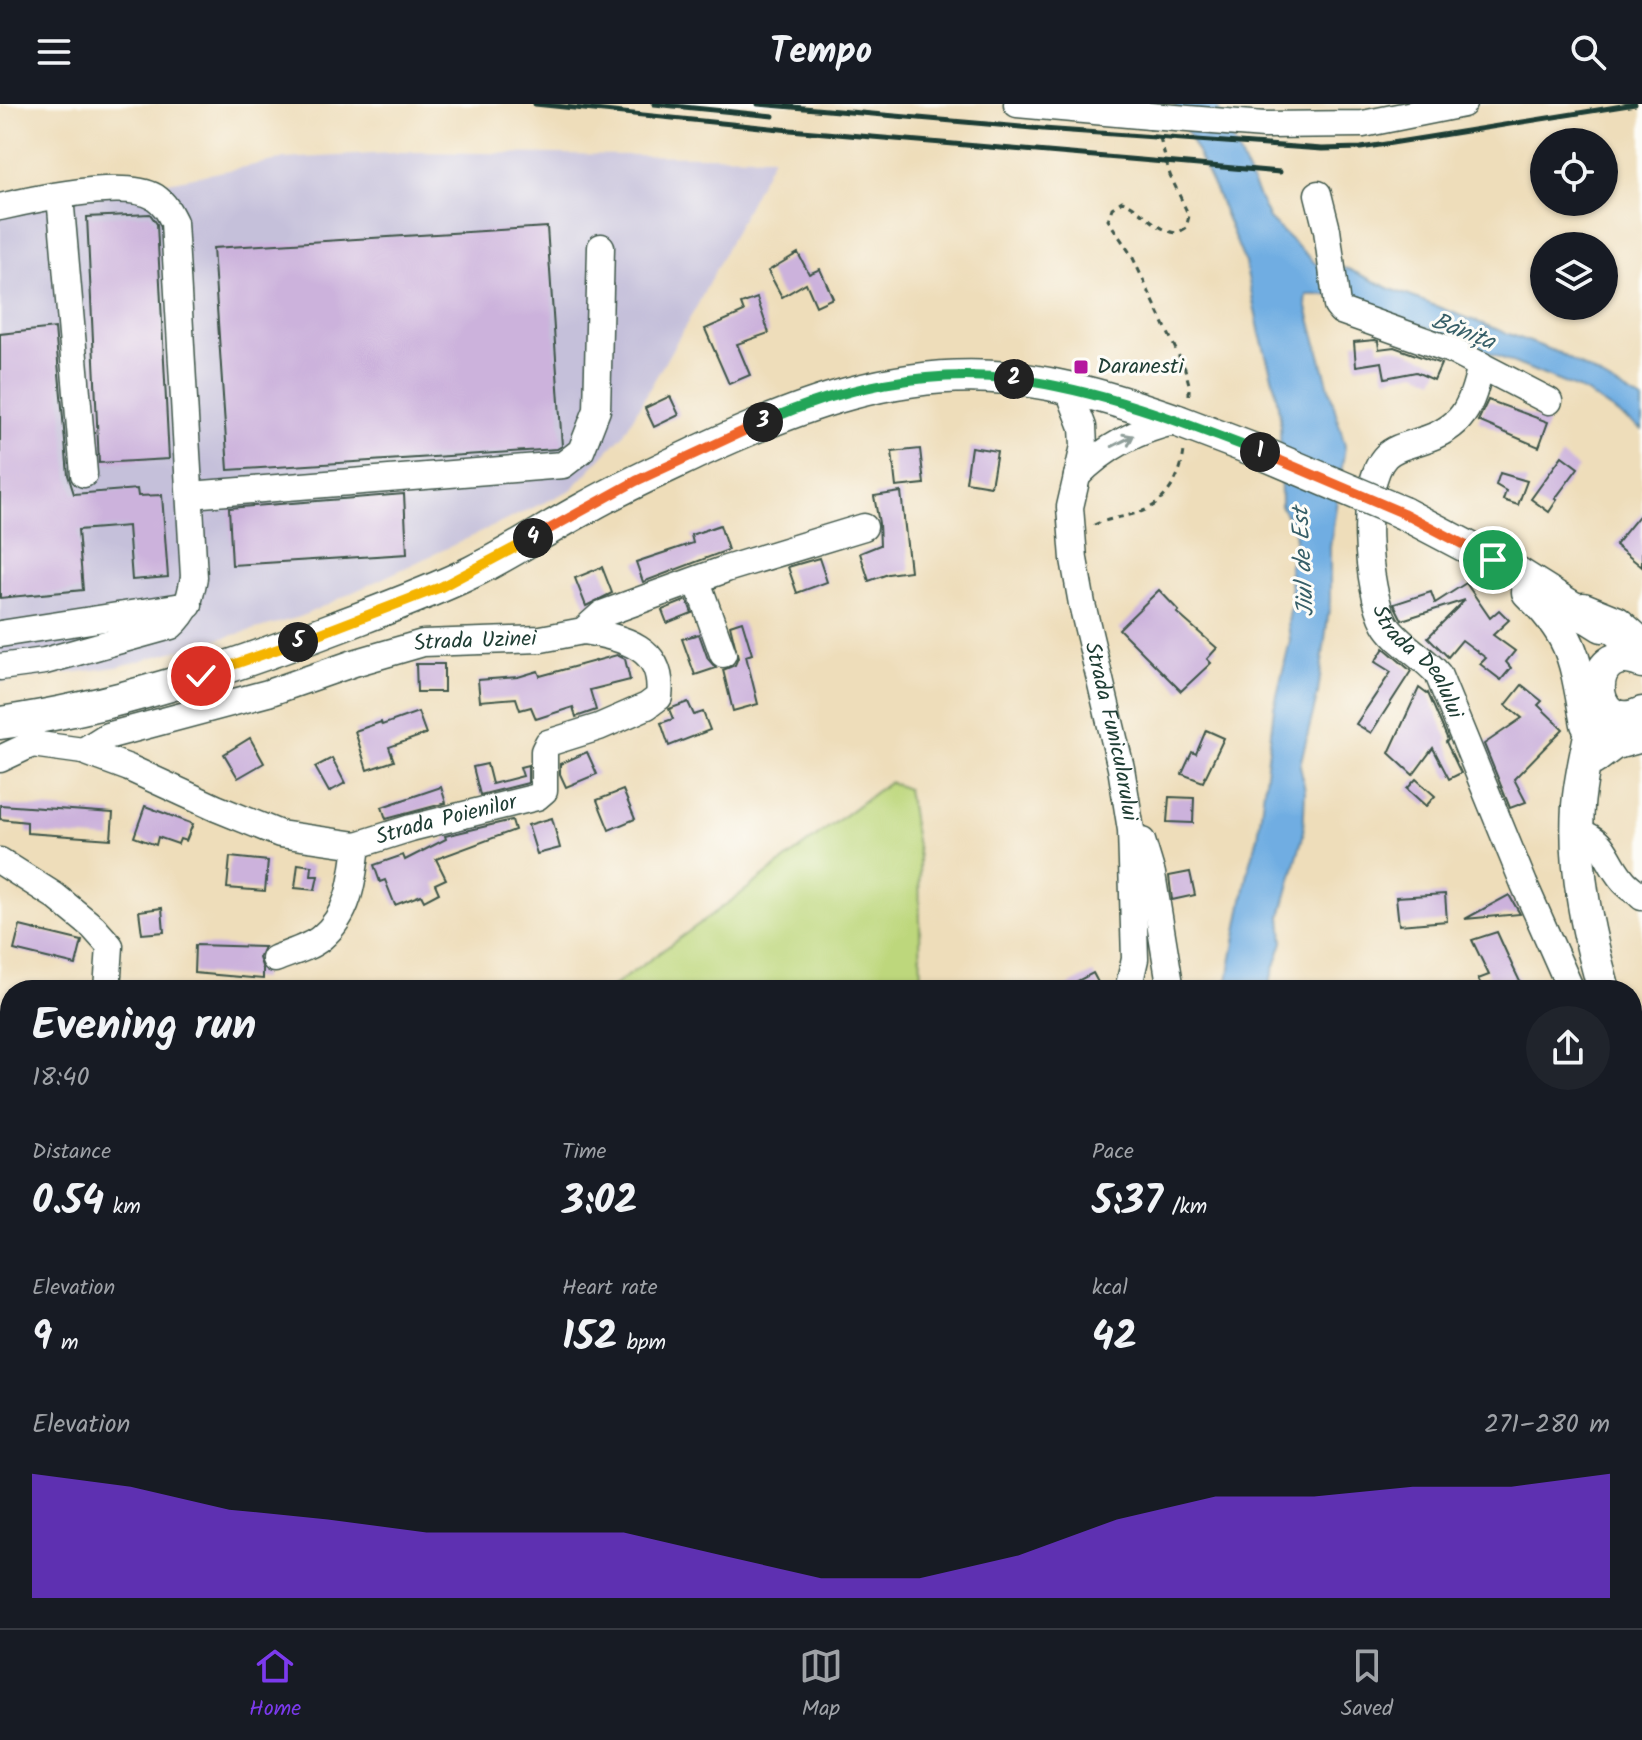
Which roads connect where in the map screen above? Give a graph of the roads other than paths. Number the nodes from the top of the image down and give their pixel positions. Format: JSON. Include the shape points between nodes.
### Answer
{"nodes":[{"id":1,"x":1020,"y":104,"type":"edge"},
{"id":2,"x":1463,"y":104,"type":"edge"},
{"id":3,"x":1279,"y":118,"type":"edge"},
{"id":4,"x":1318,"y":194,"type":"dead end"},
{"id":5,"x":60,"y":196,"type":"junction"},
{"id":6,"x":0,"y":207,"type":"edge"},
{"id":7,"x":601,"y":247,"type":"dead end"},
{"id":8,"x":1481,"y":365,"type":"junction"},
{"id":9,"x":1068,"y":388,"type":"junction"},
{"id":10,"x":1549,"y":401,"type":"dead end"},
{"id":11,"x":1177,"y":422,"type":"junction"},
{"id":12,"x":84,"y":474,"type":"dead end"},
{"id":13,"x":1077,"y":476,"type":"junction"},
{"id":14,"x":190,"y":495,"type":"junction"},
{"id":15,"x":864,"y":527,"type":"dead end"},
{"id":16,"x":1493,"y":560,"type":"junction"},
{"id":17,"x":697,"y":581,"type":"junction"},
{"id":18,"x":1533,"y":582,"type":"junction"},
{"id":19,"x":189,"y":605,"type":"junction"},
{"id":20,"x":1583,"y":612,"type":"joint"},
{"id":21,"x":583,"y":631,"type":"junction"},
{"id":22,"x":0,"y":634,"type":"edge"},
{"id":23,"x":723,"y":654,"type":"dead end"},
{"id":24,"x":1641,"y":657,"type":"edge"},
{"id":25,"x":0,"y":667,"type":"edge"},
{"id":26,"x":1598,"y":690,"type":"junction"},
{"id":27,"x":1637,"y":721,"type":"edge"},
{"id":28,"x":20,"y":729,"type":"edge"},
{"id":29,"x":83,"y":751,"type":"junction"},
{"id":30,"x":1588,"y":756,"type":"junction"},
{"id":31,"x":0,"y":759,"type":"edge"},
{"id":32,"x":1131,"y":830,"type":"junction"},
{"id":33,"x":1577,"y":831,"type":"junction"},
{"id":34,"x":357,"y":845,"type":"junction"},
{"id":35,"x":0,"y":861,"type":"edge"},
{"id":36,"x":1642,"y":897,"type":"edge"},
{"id":37,"x":275,"y":959,"type":"dead end"},
{"id":38,"x":108,"y":980,"type":"edge"},
{"id":39,"x":1130,"y":980,"type":"edge"},
{"id":40,"x":1169,"y":980,"type":"edge"},
{"id":41,"x":1567,"y":980,"type":"edge"},
{"id":42,"x":1601,"y":980,"type":"edge"}],
"edges":[{"from":1,"to":3,"type":"street","bridge":true,"via":[[1154,124]]},
{"from":2,"to":3,"type":"street","via":[[1363,124]]},
{"from":4,"to":8,"type":"street","via":[[1337,306]]},
{"from":5,"to":6,"type":"street"},
{"from":5,"to":12,"type":"street"},
{"from":5,"to":14,"type":"street","via":[[146,193],[167,208],[174,222]]},
{"from":7,"to":14,"type":"street","via":[[597,410],[581,451],[563,465]]},
{"from":8,"to":10,"type":"street"},
{"from":8,"to":41,"type":"street","name":"Strada Dealului","via":[[1472,400],[1460,419],[1443,432],[1391,452],[1377,470],[1368,523],[1370,563],[1384,622],[1438,674]]},
{"from":9,"to":11,"type":"main road"},
{"from":9,"to":13,"type":"street","name":"Strada Funicularului","via":[[1083,427]]},
{"from":9,"to":28,"type":"main road","via":[[959,376],[839,394],[636,481],[475,571],[412,599],[201,676]]},
{"from":13,"to":11,"type":"street","one_way":true,"via":[[1104,451],[1150,428]]},
{"from":11,"to":16,"type":"main road","bridge":true,"via":[[1403,513]]},
{"from":13,"to":32,"type":"street","name":"Strada Funicularului","via":[[1070,507],[1072,546]]},
{"from":14,"to":19,"type":"street","via":[[194,577]]},
{"from":15,"to":17,"type":"street","name":"Strada Uzinei"},
{"from":16,"to":18,"type":"main road"},
{"from":16,"to":30,"type":"main road","via":[[1564,632],[1573,655]]},
{"from":17,"to":21,"type":"street","name":"Strada Uzinei","via":[[602,614]]},
{"from":17,"to":23,"type":"street"},
{"from":18,"to":20,"type":"main road"},
{"from":18,"to":26,"type":"main road","via":[[1568,622]]},
{"from":19,"to":22,"type":"street"},
{"from":19,"to":25,"type":"street","via":[[171,626],[45,661]]},
{"from":20,"to":24,"type":"highway","via":[[1615,625]]},
{"from":21,"to":29,"type":"street","name":"Strada Uzinei","via":[[541,639],[423,643],[268,693],[107,736]]},
{"from":21,"to":34,"type":"street","name":"Strada Poienilor","via":[[634,644],[652,659],[661,680],[659,697],[599,727],[548,743],[544,791],[537,797]]},
{"from":24,"to":26,"type":"main road","via":[[1612,662],[1600,676]]},
{"from":26,"to":27,"type":"main road","via":[[1606,709]]},
{"from":26,"to":30,"type":"main road"},
{"from":27,"to":30,"type":"highway"},
{"from":28,"to":29,"type":"street","name":"Strada Poienilor"},
{"from":28,"to":31,"type":"street"},
{"from":29,"to":34,"type":"street","name":"Strada Poienilor","via":[[280,834]]},
{"from":30,"to":33,"type":"main road"},
{"from":32,"to":39,"type":"street","name":"Strada Funicularului","via":[[1135,959]]},
{"from":32,"to":40,"type":"street","via":[[1143,843],[1152,874]]},
{"from":33,"to":36,"type":"street","via":[[1604,847],[1622,879]]},
{"from":33,"to":42,"type":"main road","via":[[1581,892]]},
{"from":34,"to":37,"type":"street","via":[[346,906],[321,938]]},
{"from":35,"to":38,"type":"street","via":[[93,927],[110,946]]}]}
